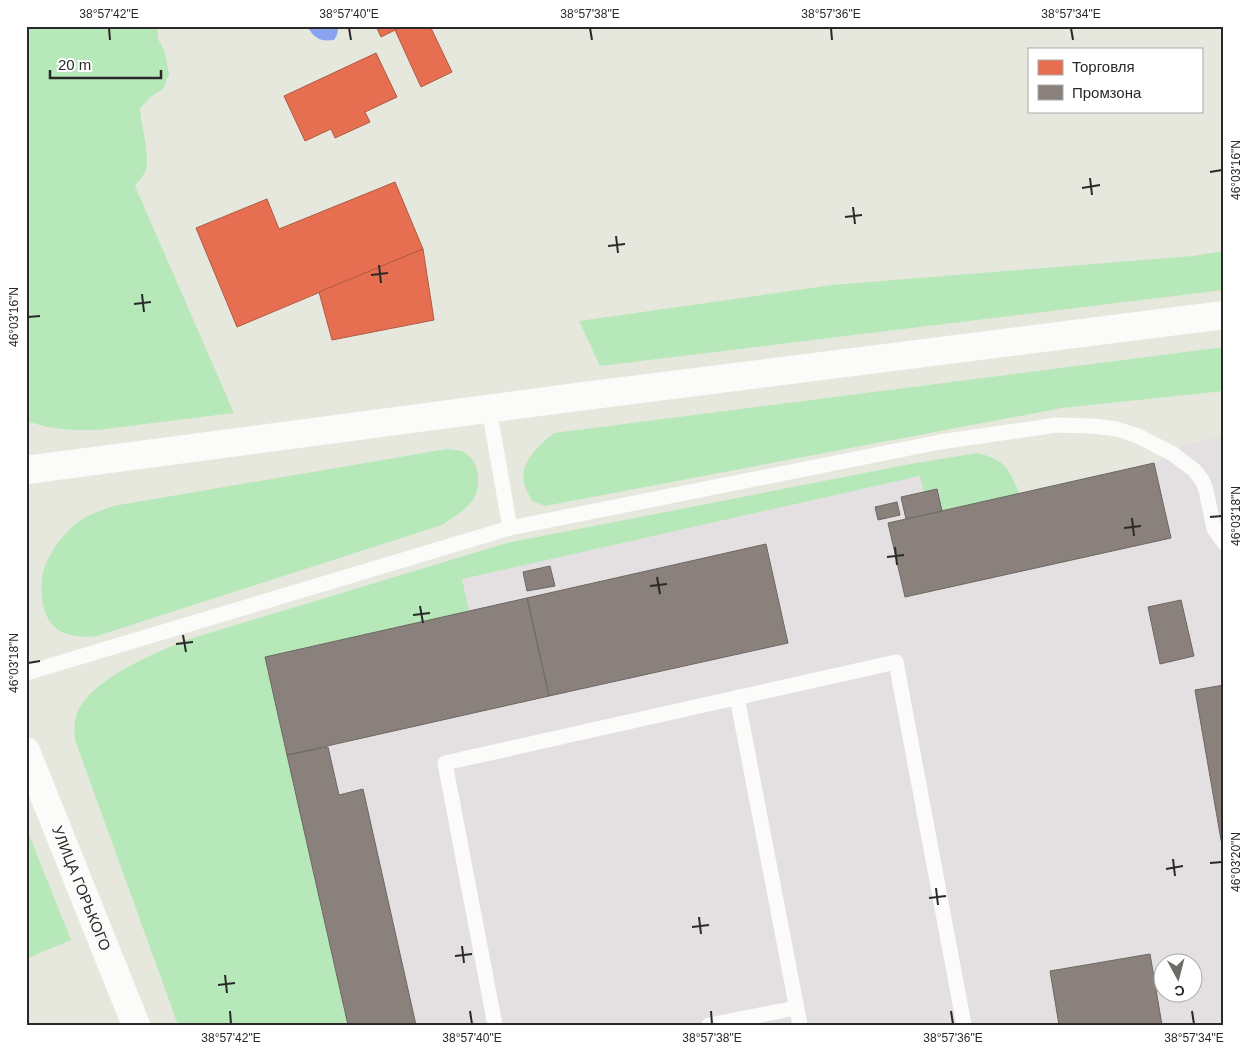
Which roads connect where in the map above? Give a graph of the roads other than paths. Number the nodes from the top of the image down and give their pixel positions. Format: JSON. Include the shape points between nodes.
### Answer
{"nodes":[{"id":1,"x":1224,"y":315,"type":"edge"},
{"id":2,"x":489,"y":409,"type":"junction"},
{"id":3,"x":26,"y":470,"type":"edge"},
{"id":4,"x":510,"y":528,"type":"junction"},
{"id":5,"x":1224,"y":543,"type":"edge"},
{"id":6,"x":26,"y":673,"type":"edge"},
{"id":7,"x":737,"y":698,"type":"junction"},
{"id":8,"x":26,"y":751,"type":"edge"},
{"id":9,"x":796,"y":1008,"type":"junction"},
{"id":10,"x":136,"y":1025,"type":"edge"},
{"id":11,"x":495,"y":1025,"type":"edge"},
{"id":12,"x":709,"y":1025,"type":"edge"},
{"id":13,"x":800,"y":1025,"type":"edge"},
{"id":14,"x":964,"y":1025,"type":"edge"}],
"edges":[{"from":1,"to":2,"type":"main road"},
{"from":2,"to":3,"type":"main road"},
{"from":2,"to":4,"type":"lane"},
{"from":4,"to":5,"type":"lane","via":[[940,442],[1058,425],[1117,429],[1173,454],[1202,480],[1214,529]]},
{"from":4,"to":6,"type":"lane"},
{"from":7,"to":9,"type":"lane"},
{"from":7,"to":11,"type":"lane","via":[[445,763]]},
{"from":7,"to":14,"type":"lane","via":[[896,662]]},
{"from":8,"to":10,"type":"main road","name":"УЛИЦА ГОРЬКОГО"},
{"from":9,"to":12,"type":"lane"},
{"from":9,"to":13,"type":"lane"}]}
